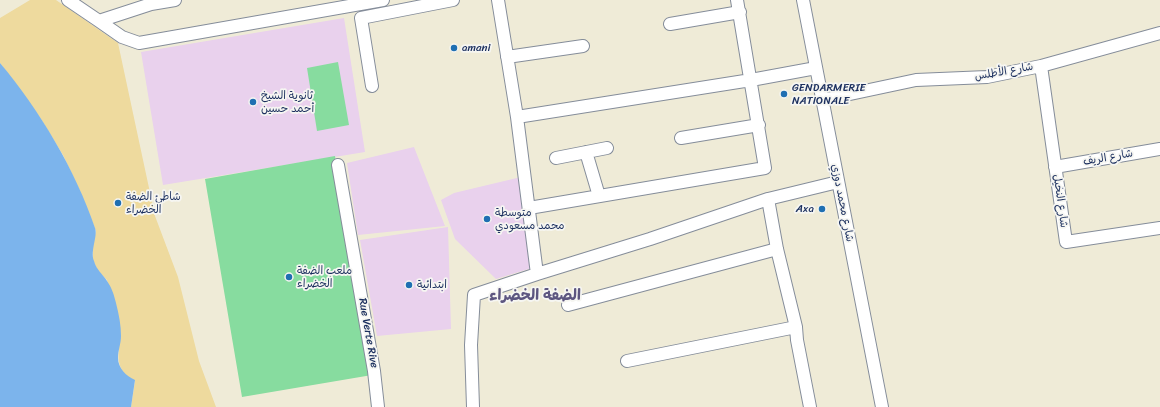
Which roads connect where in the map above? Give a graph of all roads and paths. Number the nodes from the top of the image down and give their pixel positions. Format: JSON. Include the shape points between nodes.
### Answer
{"nodes":[{"id":1,"x":68,"y":0,"type":"edge"},
{"id":2,"x":174,"y":0,"type":"edge"},
{"id":3,"x":383,"y":0,"type":"edge"},
{"id":4,"x":453,"y":0,"type":"edge"},
{"id":5,"x":498,"y":0,"type":"edge"},
{"id":6,"x":802,"y":0,"type":"edge"},
{"id":7,"x":150,"y":2,"type":"edge"},
{"id":8,"x":333,"y":4,"type":"edge"},
{"id":9,"x":738,"y":6,"type":"edge"},
{"id":10,"x":99,"y":21,"type":"junction"},
{"id":11,"x":670,"y":24,"type":"dead end"},
{"id":12,"x":1160,"y":34,"type":"edge"},
{"id":13,"x":583,"y":46,"type":"dead end"},
{"id":14,"x":507,"y":57,"type":"junction"},
{"id":15,"x":1041,"y":66,"type":"junction"},
{"id":16,"x":816,"y":68,"type":"junction"},
{"id":17,"x":751,"y":80,"type":"junction"},
{"id":18,"x":372,"y":86,"type":"dead end"},
{"id":19,"x":822,"y":100,"type":"junction"},
{"id":20,"x":517,"y":118,"type":"junction"},
{"id":21,"x":759,"y":125,"type":"junction"},
{"id":22,"x":681,"y":138,"type":"dead end"},
{"id":23,"x":607,"y":148,"type":"dead end"},
{"id":24,"x":1160,"y":149,"type":"edge"},
{"id":25,"x":586,"y":152,"type":"junction"},
{"id":26,"x":556,"y":158,"type":"dead end"},
{"id":27,"x":338,"y":165,"type":"dead end"},
{"id":28,"x":1055,"y":167,"type":"junction"},
{"id":29,"x":838,"y":182,"type":"junction"},
{"id":30,"x":598,"y":196,"type":"junction"},
{"id":31,"x":768,"y":199,"type":"junction"},
{"id":32,"x":529,"y":208,"type":"junction"},
{"id":33,"x":1160,"y":228,"type":"edge"},
{"id":34,"x":777,"y":249,"type":"junction"},
{"id":35,"x":537,"y":274,"type":"junction"},
{"id":36,"x":568,"y":305,"type":"dead end"},
{"id":37,"x":796,"y":327,"type":"junction"},
{"id":38,"x":627,"y":361,"type":"dead end"},
{"id":39,"x":378,"y":407,"type":"edge"},
{"id":40,"x":473,"y":407,"type":"edge"},
{"id":41,"x":810,"y":407,"type":"edge"},
{"id":42,"x":882,"y":407,"type":"edge"}],
"edges":[{"from":1,"to":10,"type":"street"},
{"from":2,"to":7,"type":"street"},
{"from":3,"to":8,"type":"street"},
{"from":4,"to":18,"type":"street","via":[[361,18]]},
{"from":5,"to":14,"type":"street"},
{"from":6,"to":16,"type":"street","name":"شارع محمد دوزي"},
{"from":7,"to":10,"type":"street"},
{"from":8,"to":10,"type":"street","via":[[139,43],[122,37]]},
{"from":9,"to":11,"type":"street"},
{"from":9,"to":17,"type":"street"},
{"from":12,"to":15,"type":"street","name":"شارع الأطلس"},
{"from":13,"to":14,"type":"street"},
{"from":14,"to":20,"type":"street"},
{"from":15,"to":19,"type":"street","name":"شارع الأطلس","via":[[987,77],[916,80]]},
{"from":15,"to":28,"type":"street","name":"شارع النخيل"},
{"from":16,"to":17,"type":"street"},
{"from":16,"to":19,"type":"street","name":"شارع محمد دوزي"},
{"from":17,"to":20,"type":"street"},
{"from":17,"to":21,"type":"street"},
{"from":19,"to":29,"type":"street","name":"شارع محمد دوزي"},
{"from":20,"to":32,"type":"street"},
{"from":21,"to":22,"type":"street"},
{"from":21,"to":30,"type":"street","via":[[765,168]]},
{"from":23,"to":25,"type":"street"},
{"from":24,"to":28,"type":"street","name":"شارع الريف"},
{"from":25,"to":26,"type":"street"},
{"from":25,"to":30,"type":"street"},
{"from":27,"to":39,"type":"street","name":"Rue Verte Rive"},
{"from":28,"to":33,"type":"street","name":"شارع النخيل","via":[[1066,242]]},
{"from":29,"to":31,"type":"street"},
{"from":29,"to":42,"type":"street","name":"شارع محمد دوزي"},
{"from":30,"to":32,"type":"street"},
{"from":31,"to":34,"type":"street"},
{"from":31,"to":35,"type":"street"},
{"from":32,"to":35,"type":"street"},
{"from":34,"to":36,"type":"street"},
{"from":34,"to":37,"type":"street"},
{"from":35,"to":40,"type":"street","via":[[474,295],[471,345]]},
{"from":37,"to":38,"type":"street"},
{"from":37,"to":41,"type":"street"}]}
